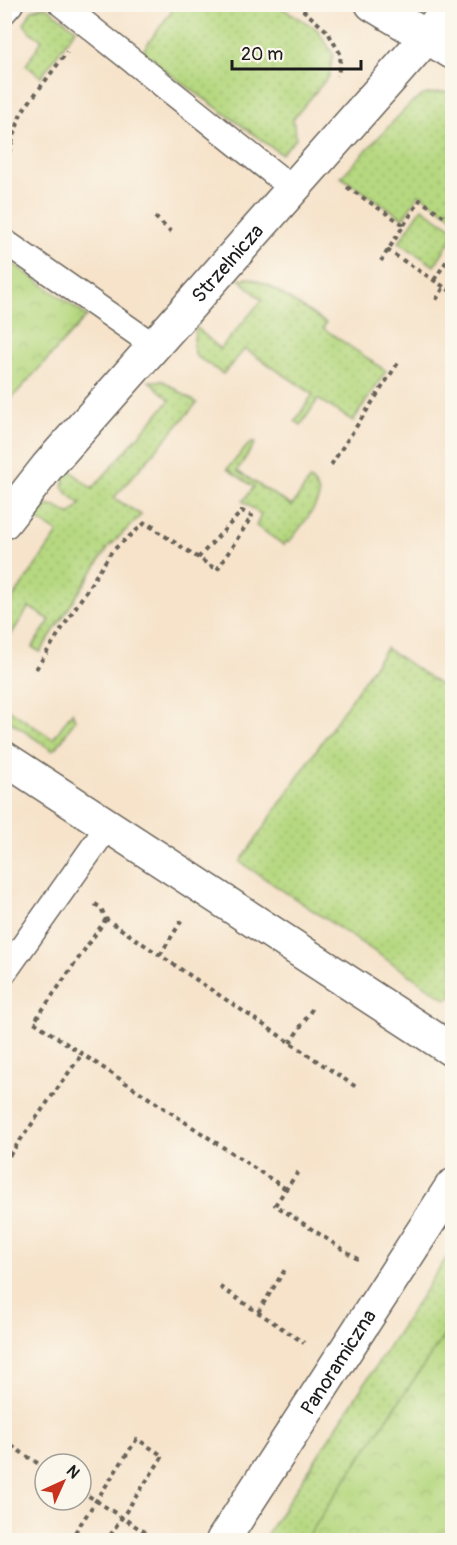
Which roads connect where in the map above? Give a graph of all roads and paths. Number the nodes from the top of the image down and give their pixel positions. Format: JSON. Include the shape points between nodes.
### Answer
{"nodes":[{"id":1,"x":11,"y":4,"type":"edge"},
{"id":2,"x":61,"y":4,"type":"edge"},
{"id":3,"x":296,"y":4,"type":"edge"},
{"id":4,"x":372,"y":4,"type":"edge"},
{"id":5,"x":450,"y":4,"type":"edge"},
{"id":6,"x":4,"y":12,"type":"edge"},
{"id":7,"x":87,"y":25,"type":"junction"},
{"id":8,"x":440,"y":44,"type":"edge"},
{"id":9,"x":334,"y":81,"type":"dead end"},
{"id":10,"x":4,"y":170,"type":"edge"},
{"id":11,"x":345,"y":186,"type":"dead end"},
{"id":12,"x":292,"y":188,"type":"junction"},
{"id":13,"x":155,"y":217,"type":"dead end"},
{"id":14,"x":453,"y":222,"type":"edge"},
{"id":15,"x":404,"y":225,"type":"junction"},
{"id":16,"x":171,"y":232,"type":"dead end"},
{"id":17,"x":4,"y":241,"type":"edge"},
{"id":18,"x":387,"y":250,"type":"junction"},
{"id":19,"x":453,"y":253,"type":"edge"},
{"id":20,"x":381,"y":261,"type":"dead end"},
{"id":21,"x":434,"y":280,"type":"junction"},
{"id":22,"x":444,"y":287,"type":"junction"},
{"id":23,"x":453,"y":292,"type":"edge"},
{"id":24,"x":436,"y":300,"type":"dead end"},
{"id":25,"x":153,"y":345,"type":"junction"},
{"id":26,"x":400,"y":360,"type":"dead end"},
{"id":27,"x":331,"y":465,"type":"dead end"},
{"id":28,"x":156,"y":520,"type":"dead end"},
{"id":29,"x":4,"y":522,"type":"edge"},
{"id":30,"x":151,"y":527,"type":"junction"},
{"id":31,"x":198,"y":558,"type":"junction"},
{"id":32,"x":36,"y":669,"type":"dead end"},
{"id":33,"x":4,"y":758,"type":"edge"},
{"id":34,"x":108,"y":826,"type":"junction"},
{"id":35,"x":93,"y":903,"type":"dead end"},
{"id":36,"x":106,"y":919,"type":"junction"},
{"id":37,"x":176,"y":928,"type":"dead end"},
{"id":38,"x":159,"y":955,"type":"junction"},
{"id":39,"x":4,"y":973,"type":"edge"},
{"id":40,"x":315,"y":1004,"type":"dead end"},
{"id":41,"x":290,"y":1043,"type":"junction"},
{"id":42,"x":453,"y":1050,"type":"edge"},
{"id":43,"x":82,"y":1054,"type":"junction"},
{"id":44,"x":356,"y":1087,"type":"dead end"},
{"id":45,"x":4,"y":1163,"type":"edge"},
{"id":46,"x":298,"y":1172,"type":"dead end"},
{"id":47,"x":453,"y":1186,"type":"edge"},
{"id":48,"x":286,"y":1189,"type":"junction"},
{"id":49,"x":359,"y":1260,"type":"dead end"},
{"id":50,"x":286,"y":1268,"type":"dead end"},
{"id":51,"x":220,"y":1287,"type":"dead end"},
{"id":52,"x":258,"y":1312,"type":"junction"},
{"id":53,"x":304,"y":1343,"type":"dead end"},
{"id":54,"x":4,"y":1441,"type":"edge"},
{"id":55,"x":33,"y":1460,"type":"edge"},
{"id":56,"x":93,"y":1499,"type":"edge"},
{"id":57,"x":96,"y":1501,"type":"junction"},
{"id":58,"x":122,"y":1518,"type":"junction"},
{"id":59,"x":70,"y":1540,"type":"edge"},
{"id":60,"x":107,"y":1540,"type":"edge"},
{"id":61,"x":157,"y":1540,"type":"edge"},
{"id":62,"x":223,"y":1540,"type":"edge"}],
"edges":[{"from":1,"to":6,"type":"lane"},
{"from":2,"to":7,"type":"lane"},
{"from":3,"to":9,"type":"path","via":[[327,31],[341,55],[339,74]]},
{"from":4,"to":8,"type":"street"},
{"from":5,"to":8,"type":"street","name":"Strzelnicza"},
{"from":7,"to":10,"type":"path","via":[[21,113]]},
{"from":7,"to":12,"type":"lane"},
{"from":8,"to":12,"type":"street","name":"Strzelnicza"},
{"from":11,"to":15,"type":"path"},
{"from":12,"to":25,"type":"street","name":"Strzelnicza"},
{"from":13,"to":16,"type":"path"},
{"from":14,"to":15,"type":"path","via":[[420,200]]},
{"from":15,"to":18,"type":"path"},
{"from":17,"to":25,"type":"lane"},
{"from":18,"to":20,"type":"path"},
{"from":18,"to":21,"type":"path"},
{"from":19,"to":21,"type":"path"},
{"from":21,"to":22,"type":"path"},
{"from":22,"to":23,"type":"path"},
{"from":22,"to":24,"type":"path"},
{"from":25,"to":29,"type":"street","name":"Strzelnicza"},
{"from":26,"to":27,"type":"path"},
{"from":28,"to":30,"type":"path"},
{"from":30,"to":31,"type":"path"},
{"from":30,"to":32,"type":"path","via":[[146,524],[111,552]]},
{"from":31,"to":31,"type":"path","via":[[217,570],[252,516],[242,511]]},
{"from":33,"to":34,"type":"street"},
{"from":34,"to":39,"type":"lane"},
{"from":34,"to":42,"type":"street"},
{"from":35,"to":36,"type":"path","via":[[101,908]]},
{"from":36,"to":38,"type":"path"},
{"from":36,"to":43,"type":"path","via":[[34,1022]]},
{"from":37,"to":38,"type":"path"},
{"from":38,"to":41,"type":"path"},
{"from":40,"to":41,"type":"path"},
{"from":41,"to":44,"type":"path"},
{"from":43,"to":45,"type":"path"},
{"from":43,"to":48,"type":"path"},
{"from":46,"to":48,"type":"path"},
{"from":47,"to":62,"type":"street","name":"Panoramiczna"},
{"from":48,"to":49,"type":"path","via":[[275,1205]]},
{"from":50,"to":52,"type":"path"},
{"from":51,"to":52,"type":"path"},
{"from":52,"to":53,"type":"path"},
{"from":54,"to":55,"type":"path"},
{"from":56,"to":57,"type":"path"},
{"from":57,"to":58,"type":"path"},
{"from":57,"to":58,"type":"path","via":[[137,1439],[163,1456]]},
{"from":57,"to":59,"type":"path"},
{"from":58,"to":60,"type":"path"},
{"from":58,"to":61,"type":"path"}]}
